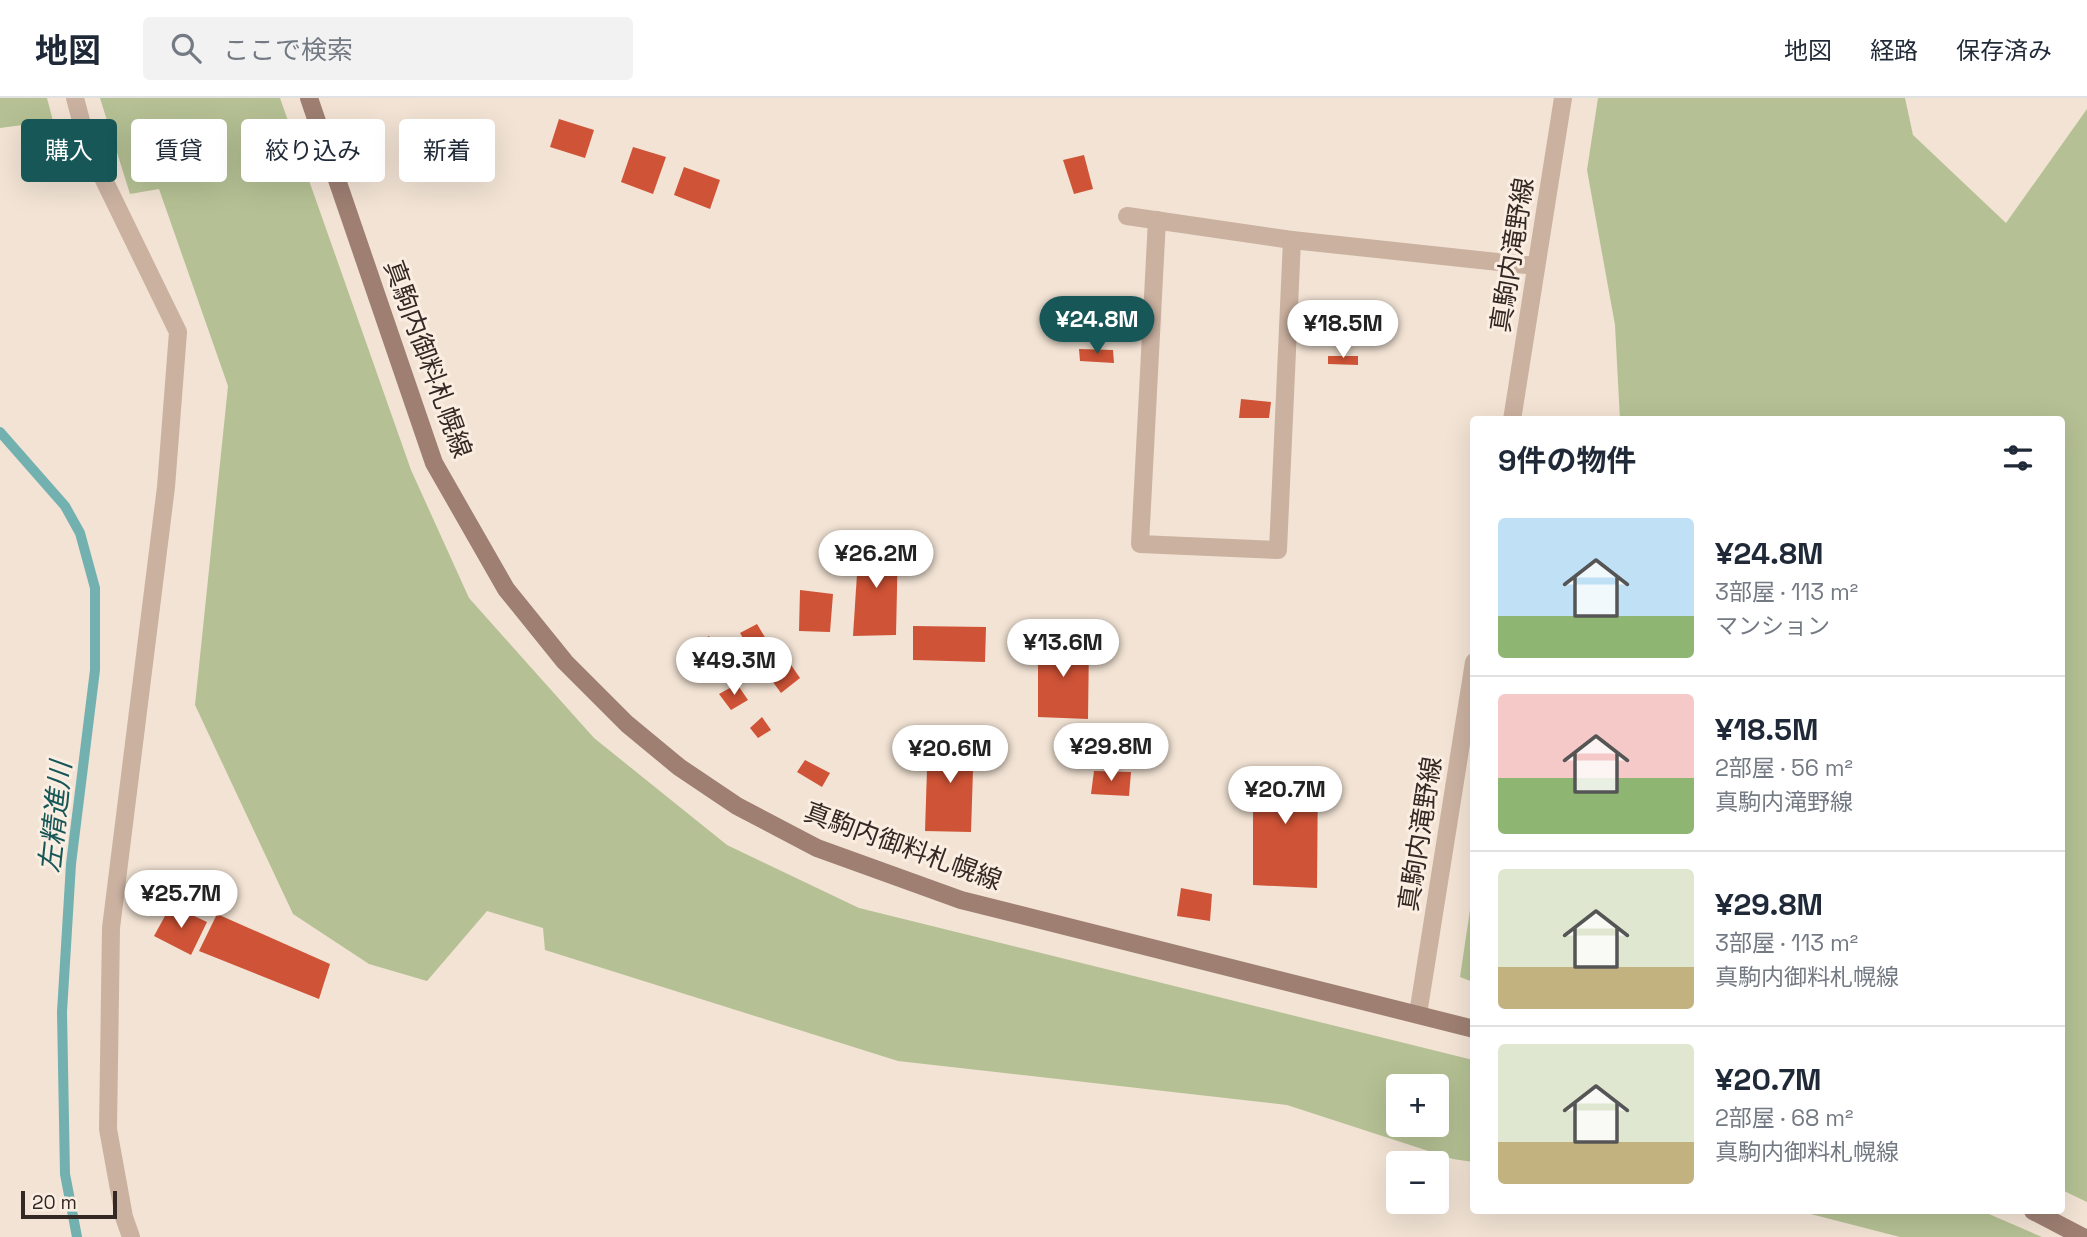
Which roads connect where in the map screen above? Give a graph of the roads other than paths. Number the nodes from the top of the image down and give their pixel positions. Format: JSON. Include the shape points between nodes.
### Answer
{"nodes":[{"id":1,"x":75,"y":98,"type":"edge"},
{"id":2,"x":309,"y":98,"type":"edge"},
{"id":3,"x":1563,"y":98,"type":"edge"},
{"id":4,"x":1127,"y":216,"type":"dead end"},
{"id":5,"x":1157,"y":220,"type":"junction"},
{"id":6,"x":1292,"y":240,"type":"junction"},
{"id":7,"x":1536,"y":266,"type":"junction"},
{"id":8,"x":1513,"y":416,"type":"edge"},
{"id":9,"x":1470,"y":687,"type":"edge"},
{"id":10,"x":1418,"y":1014,"type":"junction"},
{"id":11,"x":1470,"y":1028,"type":"edge"},
{"id":12,"x":2040,"y":1214,"type":"edge"},
{"id":13,"x":131,"y":1237,"type":"edge"},
{"id":14,"x":2084,"y":1237,"type":"edge"}],
"edges":[{"from":1,"to":13,"type":"street","via":[[88,147],[178,332],[166,487],[111,928],[108,1129]]},
{"from":2,"to":10,"type":"main road","name":"真駒内御料札幌線","via":[[434,463],[506,589],[565,662],[627,724],[679,767],[737,806],[817,848],[961,900]]},
{"from":3,"to":7,"type":"street","name":"真駒内滝野線"},
{"from":4,"to":5,"type":"street"},
{"from":5,"to":6,"type":"street"},
{"from":5,"to":6,"type":"street","via":[[1140,544],[1278,550]]},
{"from":6,"to":7,"type":"street"},
{"from":7,"to":8,"type":"street","name":"真駒内滝野線"},
{"from":9,"to":10,"type":"street","name":"真駒内滝野線"},
{"from":10,"to":11,"type":"main road","name":"真駒内御料札幌線"},
{"from":12,"to":14,"type":"main road"}]}
